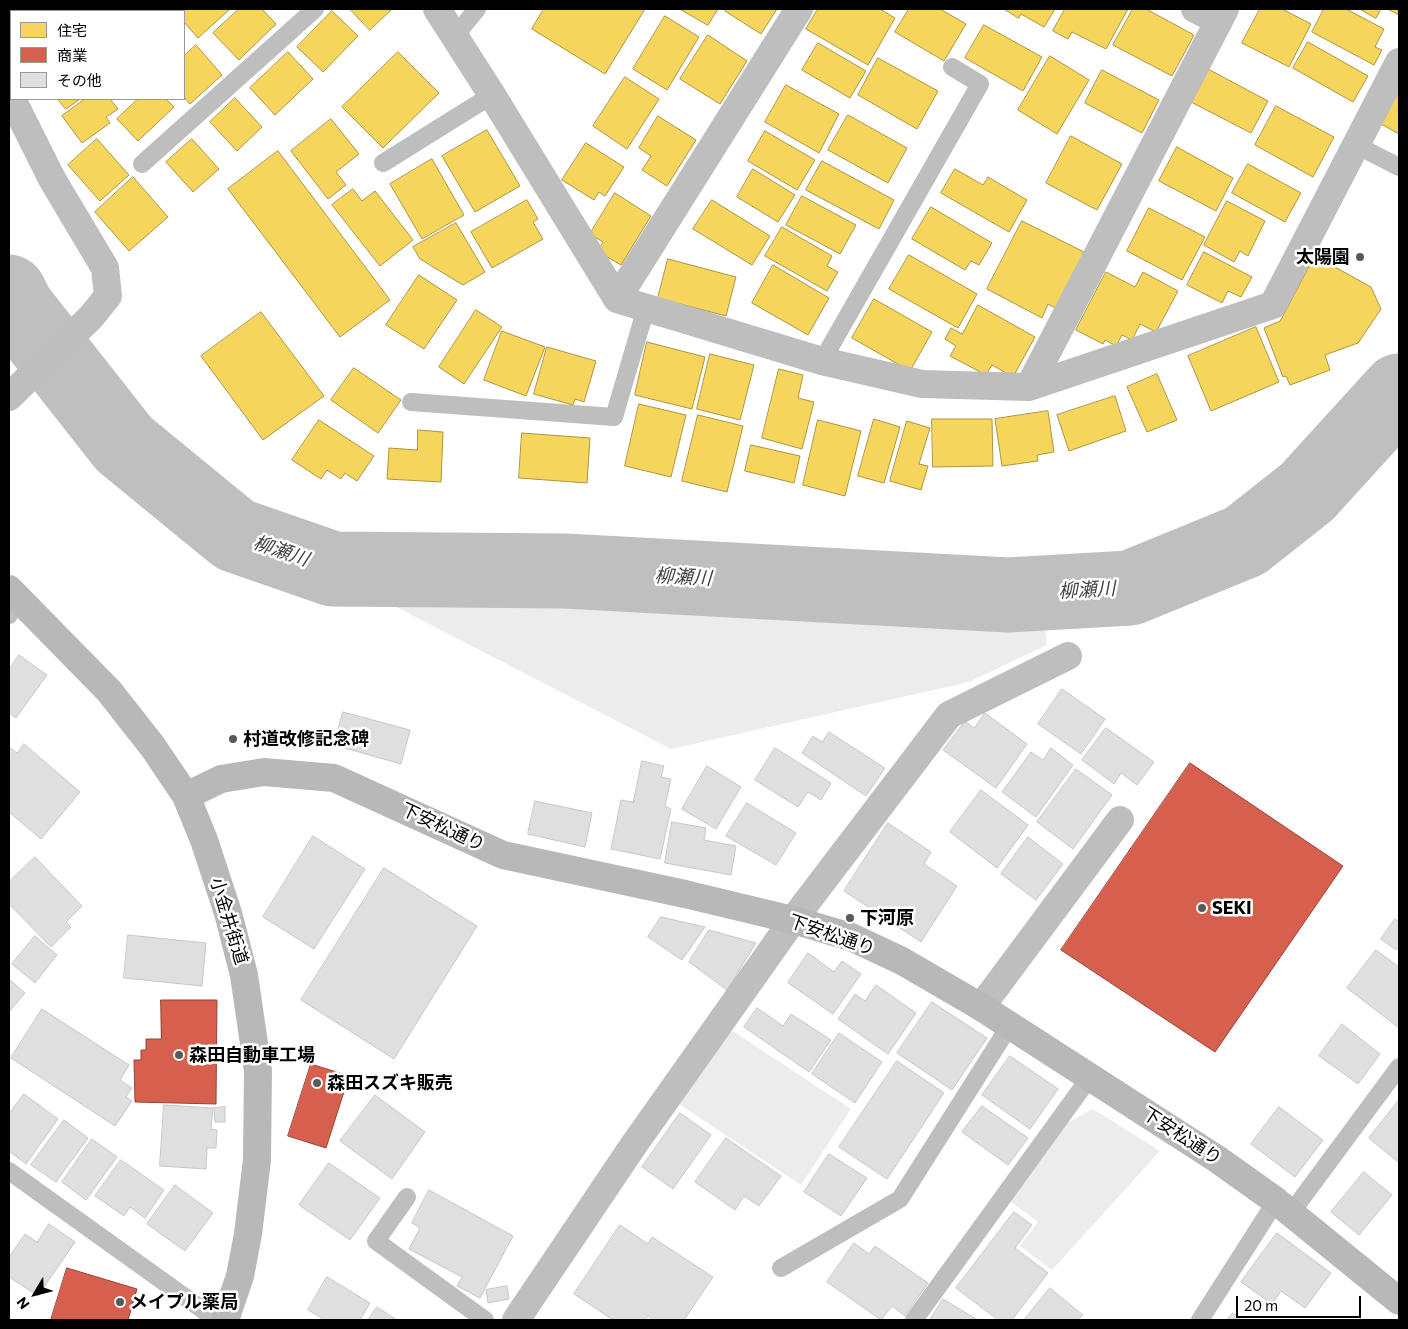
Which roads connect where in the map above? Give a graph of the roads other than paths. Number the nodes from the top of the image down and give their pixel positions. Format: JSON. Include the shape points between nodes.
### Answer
{"nodes":[{"id":1,"x":316,"y":9,"type":"edge"},
{"id":2,"x":437,"y":9,"type":"edge"},
{"id":3,"x":477,"y":9,"type":"edge"},
{"id":4,"x":799,"y":9,"type":"edge"},
{"id":5,"x":1213,"y":13,"type":"edge"},
{"id":6,"x":455,"y":36,"type":"junction"},
{"id":7,"x":1399,"y":62,"type":"edge"},
{"id":8,"x":952,"y":67,"type":"dead end"},
{"id":9,"x":492,"y":95,"type":"junction"},
{"id":10,"x":13,"y":100,"type":"edge"},
{"id":11,"x":1356,"y":145,"type":"junction"},
{"id":12,"x":383,"y":163,"type":"dead end"},
{"id":13,"x":142,"y":164,"type":"dead end"},
{"id":14,"x":1399,"y":166,"type":"edge"},
{"id":15,"x":616,"y":299,"type":"junction"},
{"id":16,"x":646,"y":308,"type":"junction"},
{"id":17,"x":822,"y":361,"type":"junction"},
{"id":18,"x":1029,"y":387,"type":"junction"},
{"id":19,"x":9,"y":397,"type":"edge"},
{"id":20,"x":411,"y":402,"type":"dead end"},
{"id":21,"x":12,"y":600,"type":"edge"},
{"id":22,"x":1068,"y":656,"type":"dead end"},
{"id":23,"x":186,"y":796,"type":"junction"},
{"id":24,"x":1120,"y":820,"type":"dead end"},
{"id":25,"x":793,"y":920,"type":"junction"},
{"id":26,"x":981,"y":1007,"type":"junction"},
{"id":27,"x":1010,"y":1025,"type":"junction"},
{"id":28,"x":1399,"y":1067,"type":"edge"},
{"id":29,"x":1090,"y":1077,"type":"junction"},
{"id":30,"x":9,"y":1171,"type":"edge"},
{"id":31,"x":407,"y":1197,"type":"dead end"},
{"id":32,"x":1284,"y":1207,"type":"junction"},
{"id":33,"x":781,"y":1268,"type":"dead end"},
{"id":34,"x":1399,"y":1301,"type":"edge"},
{"id":35,"x":217,"y":1320,"type":"edge"},
{"id":36,"x":225,"y":1320,"type":"edge"},
{"id":37,"x":484,"y":1320,"type":"edge"},
{"id":38,"x":516,"y":1320,"type":"edge"},
{"id":39,"x":914,"y":1320,"type":"edge"},
{"id":40,"x":1200,"y":1320,"type":"edge"}],
"edges":[{"from":1,"to":13,"type":"lane"},
{"from":2,"to":6,"type":"street"},
{"from":3,"to":6,"type":"lane"},
{"from":4,"to":15,"type":"street"},
{"from":5,"to":18,"type":"street"},
{"from":6,"to":9,"type":"street"},
{"from":7,"to":11,"type":"street"},
{"from":8,"to":17,"type":"lane","via":[[980,84]]},
{"from":9,"to":12,"type":"lane"},
{"from":9,"to":15,"type":"street"},
{"from":10,"to":19,"type":"street","via":[[52,179],[105,268],[108,296],[91,317]]},
{"from":11,"to":14,"type":"lane"},
{"from":11,"to":18,"type":"street","via":[[1273,305]]},
{"from":15,"to":16,"type":"street"},
{"from":16,"to":17,"type":"street"},
{"from":16,"to":20,"type":"lane","via":[[614,417]]},
{"from":17,"to":18,"type":"street","via":[[922,384]]},
{"from":21,"to":23,"type":"street","name":"小金井街道","via":[[109,691]]},
{"from":22,"to":25,"type":"street","via":[[949,715]]},
{"from":23,"to":25,"type":"street","name":"下安松通り","via":[[221,779],[264,772],[334,778],[503,855]]},
{"from":23,"to":36,"type":"street","name":"小金井街道","via":[[210,858],[244,975],[258,1071],[257,1160],[249,1224],[240,1276]]},
{"from":24,"to":26,"type":"street"},
{"from":25,"to":26,"type":"street","name":"下安松通り","via":[[851,937],[902,961]]},
{"from":25,"to":38,"type":"street","via":[[633,1146]]},
{"from":26,"to":27,"type":"street","name":"下安松通り"},
{"from":27,"to":29,"type":"street","name":"下安松通り"},
{"from":27,"to":33,"type":"lane","via":[[900,1199]]},
{"from":28,"to":32,"type":"lane"},
{"from":29,"to":32,"type":"street","name":"下安松通り","via":[[1217,1159]]},
{"from":29,"to":39,"type":"lane"},
{"from":30,"to":35,"type":"lane"},
{"from":31,"to":37,"type":"lane","via":[[376,1241]]},
{"from":32,"to":34,"type":"street","name":"下安松通り"},
{"from":32,"to":40,"type":"lane"}]}
